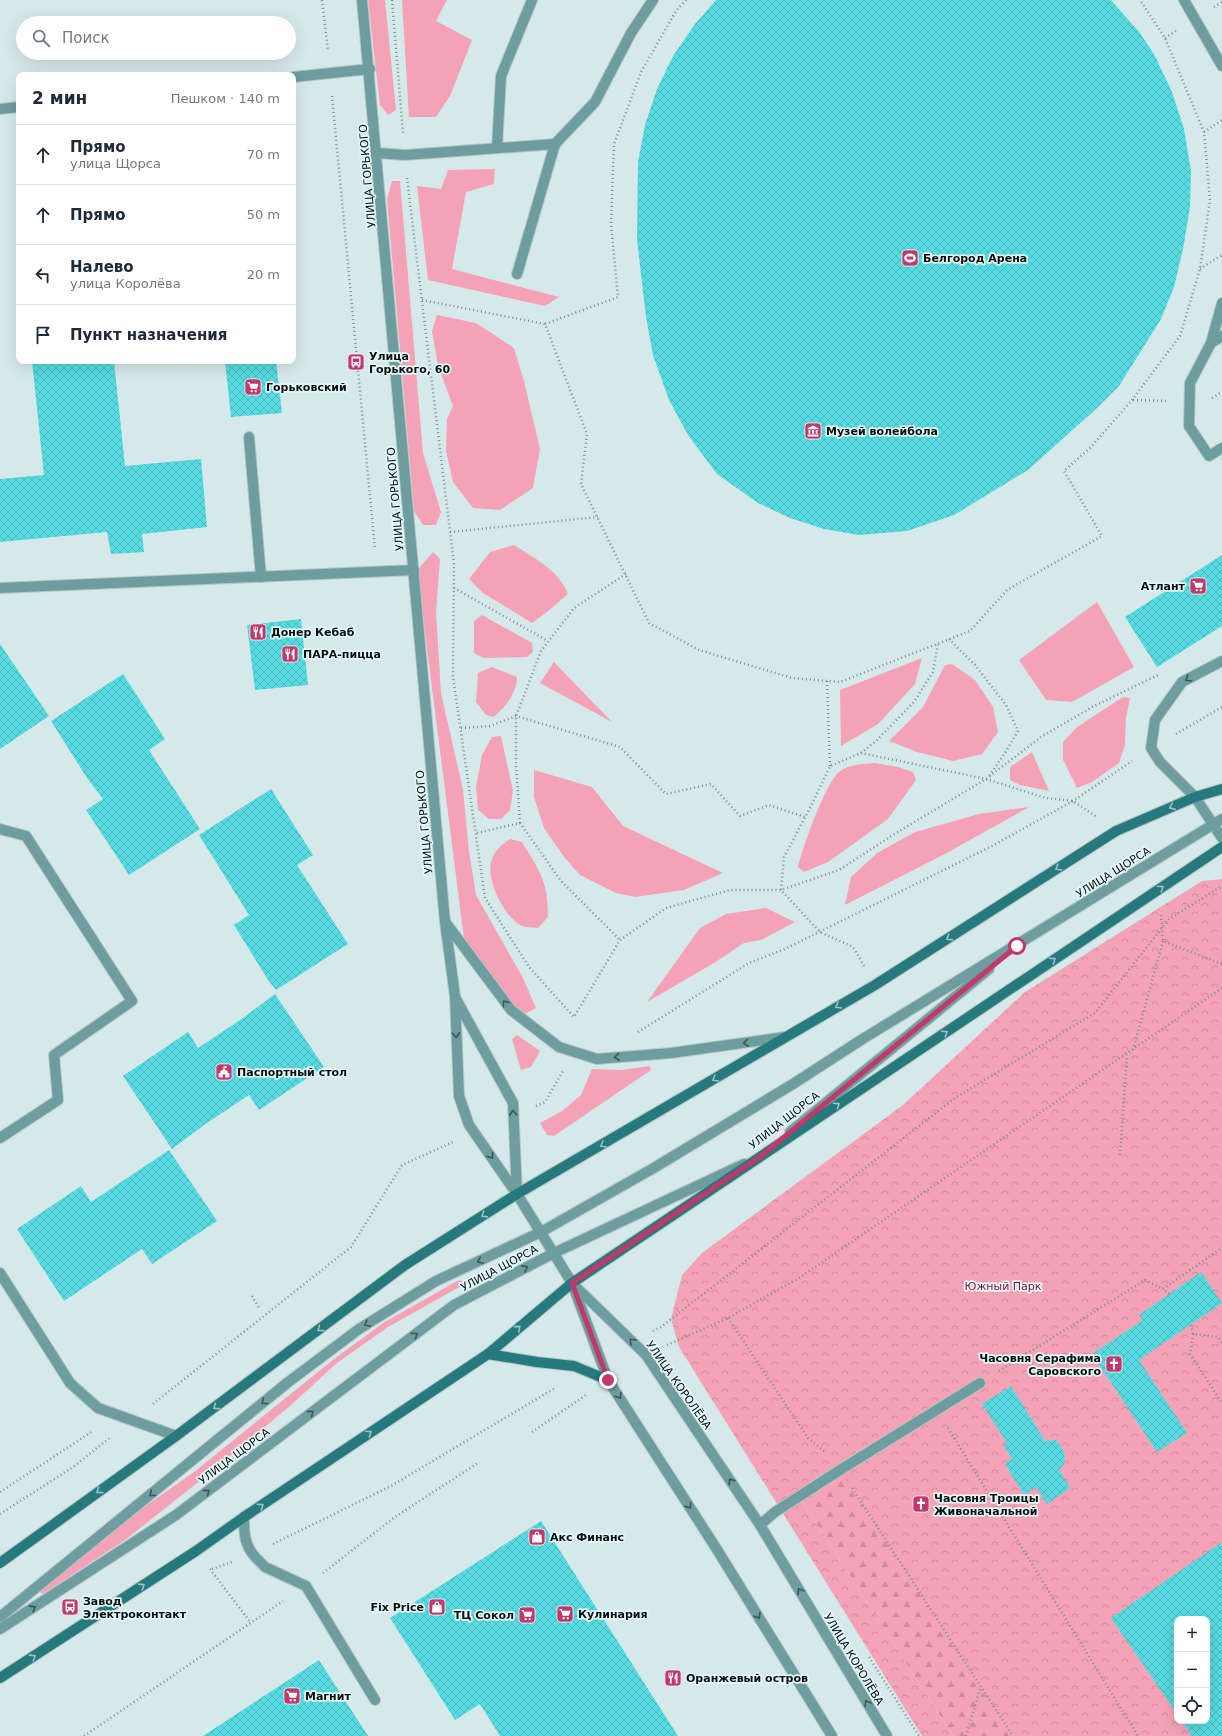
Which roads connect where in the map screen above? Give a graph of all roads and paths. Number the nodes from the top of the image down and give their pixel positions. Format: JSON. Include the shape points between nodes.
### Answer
{"nodes":[{"id":1,"x":322,"y":0,"type":"edge"},
{"id":2,"x":362,"y":0,"type":"edge"},
{"id":3,"x":392,"y":0,"type":"edge"},
{"id":4,"x":532,"y":0,"type":"edge"},
{"id":5,"x":653,"y":0,"type":"edge"},
{"id":6,"x":686,"y":0,"type":"edge"},
{"id":7,"x":1140,"y":0,"type":"edge"},
{"id":8,"x":1184,"y":0,"type":"edge"},
{"id":9,"x":1222,"y":65,"type":"edge"},
{"id":10,"x":370,"y":69,"type":"junction"},
{"id":11,"x":330,"y":73,"type":"junction"},
{"id":12,"x":296,"y":77,"type":"edge"},
{"id":13,"x":16,"y":107,"type":"edge"},
{"id":14,"x":0,"y":109,"type":"edge"},
{"id":15,"x":1222,"y":120,"type":"edge"},
{"id":16,"x":1204,"y":132,"type":"junction"},
{"id":17,"x":555,"y":144,"type":"junction"},
{"id":18,"x":497,"y":148,"type":"junction"},
{"id":19,"x":377,"y":153,"type":"junction"},
{"id":20,"x":405,"y":155,"type":"junction"},
{"id":21,"x":1222,"y":255,"type":"edge"},
{"id":22,"x":1200,"y":269,"type":"junction"},
{"id":23,"x":517,"y":274,"type":"dead end"},
{"id":24,"x":422,"y":300,"type":"junction"},
{"id":25,"x":1222,"y":303,"type":"edge"},
{"id":26,"x":545,"y":324,"type":"junction"},
{"id":27,"x":1222,"y":336,"type":"edge"},
{"id":28,"x":1211,"y":344,"type":"junction"},
{"id":29,"x":249,"y":437,"type":"dead end"},
{"id":30,"x":1222,"y":448,"type":"edge"},
{"id":31,"x":598,"y":517,"type":"junction"},
{"id":32,"x":450,"y":532,"type":"junction"},
{"id":33,"x":414,"y":570,"type":"junction"},
{"id":34,"x":378,"y":572,"type":"junction"},
{"id":35,"x":626,"y":574,"type":"junction"},
{"id":36,"x":261,"y":577,"type":"junction"},
{"id":37,"x":0,"y":588,"type":"edge"},
{"id":38,"x":454,"y":588,"type":"junction"},
{"id":39,"x":949,"y":639,"type":"junction"},
{"id":40,"x":548,"y":641,"type":"junction"},
{"id":41,"x":939,"y":644,"type":"junction"},
{"id":42,"x":1222,"y":660,"type":"edge"},
{"id":43,"x":1164,"y":671,"type":"dead end"},
{"id":44,"x":827,"y":681,"type":"junction"},
{"id":45,"x":1222,"y":707,"type":"edge"},
{"id":46,"x":516,"y":716,"type":"junction"},
{"id":47,"x":461,"y":728,"type":"junction"},
{"id":48,"x":1151,"y":748,"type":"junction"},
{"id":49,"x":861,"y":753,"type":"junction"},
{"id":50,"x":830,"y":766,"type":"junction"},
{"id":51,"x":986,"y":780,"type":"junction"},
{"id":52,"x":1222,"y":789,"type":"edge"},
{"id":53,"x":1194,"y":797,"type":"junction"},
{"id":54,"x":1073,"y":801,"type":"junction"},
{"id":55,"x":1083,"y":807,"type":"dead end"},
{"id":56,"x":805,"y":817,"type":"junction"},
{"id":57,"x":1218,"y":821,"type":"edge"},
{"id":58,"x":520,"y":823,"type":"junction"},
{"id":59,"x":0,"y":829,"type":"edge"},
{"id":60,"x":477,"y":833,"type":"junction"},
{"id":61,"x":1222,"y":838,"type":"edge"},
{"id":62,"x":1222,"y":847,"type":"edge"},
{"id":63,"x":781,"y":890,"type":"junction"},
{"id":64,"x":445,"y":922,"type":"junction"},
{"id":65,"x":820,"y":932,"type":"junction"},
{"id":66,"x":620,"y":940,"type":"junction"},
{"id":67,"x":1164,"y":941,"type":"dead end"},
{"id":68,"x":1017,"y":946,"type":"junction"},
{"id":69,"x":875,"y":985,"type":"junction"},
{"id":70,"x":1222,"y":988,"type":"edge"},
{"id":71,"x":454,"y":996,"type":"junction"},
{"id":72,"x":632,"y":1034,"type":"dead end"},
{"id":73,"x":785,"y":1037,"type":"junction"},
{"id":74,"x":1133,"y":1050,"type":"junction"},
{"id":75,"x":575,"y":1052,"type":"junction"},
{"id":76,"x":1127,"y":1054,"type":"junction"},
{"id":77,"x":513,"y":1116,"type":"junction"},
{"id":78,"x":475,"y":1133,"type":"junction"},
{"id":79,"x":0,"y":1138,"type":"edge"},
{"id":80,"x":1120,"y":1155,"type":"dead end"},
{"id":81,"x":761,"y":1156,"type":"junction"},
{"id":82,"x":517,"y":1194,"type":"junction"},
{"id":83,"x":541,"y":1232,"type":"junction"},
{"id":84,"x":1222,"y":1248,"type":"edge"},
{"id":85,"x":554,"y":1253,"type":"junction"},
{"id":86,"x":0,"y":1272,"type":"edge"},
{"id":87,"x":572,"y":1283,"type":"junction"},
{"id":88,"x":1163,"y":1289,"type":"junction"},
{"id":89,"x":1169,"y":1294,"type":"dead end"},
{"id":90,"x":252,"y":1296,"type":"dead end"},
{"id":91,"x":259,"y":1308,"type":"dead end"},
{"id":92,"x":728,"y":1318,"type":"junction"},
{"id":93,"x":1191,"y":1325,"type":"dead end"},
{"id":94,"x":1193,"y":1334,"type":"junction"},
{"id":95,"x":687,"y":1335,"type":"dead end"},
{"id":96,"x":1222,"y":1343,"type":"edge"},
{"id":97,"x":488,"y":1354,"type":"junction"},
{"id":98,"x":608,"y":1380,"type":"junction"},
{"id":99,"x":980,"y":1383,"type":"joint"},
{"id":100,"x":1222,"y":1403,"type":"edge"},
{"id":101,"x":937,"y":1410,"type":"junction"},
{"id":102,"x":116,"y":1415,"type":"junction"},
{"id":103,"x":132,"y":1421,"type":"junction"},
{"id":104,"x":176,"y":1436,"type":"junction"},
{"id":105,"x":840,"y":1470,"type":"junction"},
{"id":106,"x":0,"y":1492,"type":"edge"},
{"id":107,"x":0,"y":1514,"type":"edge"},
{"id":108,"x":244,"y":1517,"type":"junction"},
{"id":109,"x":760,"y":1525,"type":"junction"},
{"id":110,"x":196,"y":1551,"type":"junction"},
{"id":111,"x":0,"y":1562,"type":"edge"},
{"id":112,"x":0,"y":1617,"type":"edge"},
{"id":113,"x":251,"y":1623,"type":"dead end"},
{"id":114,"x":0,"y":1629,"type":"edge"},
{"id":115,"x":0,"y":1678,"type":"edge"},
{"id":116,"x":981,"y":1686,"type":"junction"},
{"id":117,"x":375,"y":1700,"type":"dead end"},
{"id":118,"x":832,"y":1736,"type":"edge"},
{"id":119,"x":887,"y":1736,"type":"edge"},
{"id":120,"x":966,"y":1736,"type":"edge"},
{"id":121,"x":1013,"y":1736,"type":"edge"},
{"id":122,"x":1138,"y":1736,"type":"edge"}],
"edges":[{"from":1,"to":11,"type":"path"},
{"from":2,"to":10,"type":"street","name":"УЛИЦА ГОРЬКОГО"},
{"from":3,"to":20,"type":"path"},
{"from":4,"to":18,"type":"street","via":[[501,76]]},
{"from":5,"to":17,"type":"street","via":[[631,33],[595,102]]},
{"from":6,"to":26,"type":"path","via":[[676,11],[641,72],[614,144],[611,224],[618,297]]},
{"from":7,"to":16,"type":"path","via":[[1165,38]]},
{"from":8,"to":9,"type":"street"},
{"from":10,"to":11,"type":"street"},
{"from":10,"to":19,"type":"street","name":"УЛИЦА ГОРЬКОГО"},
{"from":11,"to":12,"type":"street"},
{"from":11,"to":34,"type":"path"},
{"from":13,"to":14,"type":"street"},
{"from":15,"to":16,"type":"path"},
{"from":16,"to":22,"type":"path","via":[[1210,200]]},
{"from":17,"to":18,"type":"street"},
{"from":17,"to":23,"type":"street"},
{"from":18,"to":20,"type":"street"},
{"from":19,"to":20,"type":"street"},
{"from":19,"to":33,"type":"street","name":"УЛИЦА ГОРЬКОГО"},
{"from":20,"to":24,"type":"path"},
{"from":21,"to":22,"type":"path"},
{"from":22,"to":39,"type":"path","via":[[1180,336],[1132,400],[1091,447],[1064,470],[1102,536],[1007,590],[970,631]]},
{"from":24,"to":26,"type":"path"},
{"from":24,"to":32,"type":"path"},
{"from":25,"to":28,"type":"street"},
{"from":26,"to":31,"type":"path","via":[[587,434],[581,484]]},
{"from":27,"to":28,"type":"street"},
{"from":28,"to":30,"type":"street","via":[[1190,383],[1189,426],[1209,456]]},
{"from":29,"to":36,"type":"street"},
{"from":31,"to":32,"type":"path"},
{"from":31,"to":35,"type":"path"},
{"from":32,"to":38,"type":"path"},
{"from":33,"to":34,"type":"street"},
{"from":33,"to":64,"type":"street","name":"УЛИЦА ГОРЬКОГО"},
{"from":34,"to":36,"type":"street"},
{"from":35,"to":40,"type":"path","via":[[574,608]]},
{"from":35,"to":44,"type":"path","via":[[649,623],[699,650],[792,678]]},
{"from":36,"to":37,"type":"street"},
{"from":38,"to":40,"type":"path"},
{"from":38,"to":47,"type":"path","via":[[453,677]]},
{"from":39,"to":41,"type":"path"},
{"from":39,"to":51,"type":"path","via":[[976,665],[1006,705],[1018,731]]},
{"from":40,"to":46,"type":"path","via":[[541,651]]},
{"from":41,"to":44,"type":"path","via":[[840,682]]},
{"from":41,"to":49,"type":"path","via":[[932,672],[914,702]]},
{"from":42,"to":48,"type":"street","one_way":true,"via":[[1182,682],[1155,720]]},
{"from":43,"to":51,"type":"path","via":[[1094,706],[1042,737]]},
{"from":44,"to":50,"type":"path"},
{"from":45,"to":48,"type":"path"},
{"from":46,"to":47,"type":"path","via":[[490,726]]},
{"from":46,"to":56,"type":"path","via":[[620,747],[666,794],[711,784],[740,816],[769,805]]},
{"from":46,"to":58,"type":"path"},
{"from":47,"to":60,"type":"path"},
{"from":48,"to":53,"type":"street","via":[[1160,762]]},
{"from":48,"to":54,"type":"path"},
{"from":49,"to":50,"type":"path"},
{"from":49,"to":51,"type":"path"},
{"from":50,"to":56,"type":"path"},
{"from":51,"to":54,"type":"path","via":[[1046,798]]},
{"from":51,"to":63,"type":"path","via":[[839,870]]},
{"from":52,"to":53,"type":"main road"},
{"from":53,"to":57,"type":"street"},
{"from":53,"to":69,"type":"main road","one_way":true,"via":[[1116,831]]},
{"from":54,"to":55,"type":"path"},
{"from":54,"to":65,"type":"path","via":[[992,846]]},
{"from":56,"to":63,"type":"path","via":[[784,856]]},
{"from":57,"to":61,"type":"street"},
{"from":57,"to":68,"type":"street","name":"УЛИЦА ЩОРСА"},
{"from":58,"to":60,"type":"path"},
{"from":58,"to":66,"type":"path","via":[[561,881]]},
{"from":59,"to":79,"type":"street","via":[[26,836],[132,1001],[54,1055],[58,1100]]},
{"from":60,"to":66,"type":"path","via":[[485,898],[529,967],[574,1017]]},
{"from":81,"to":62,"type":"main road","one_way":true},
{"from":63,"to":65,"type":"path"},
{"from":63,"to":66,"type":"path","via":[[730,890],[666,908]]},
{"from":64,"to":71,"type":"street","name":"УЛИЦА ГОРЬКОГО"},
{"from":75,"to":64,"type":"street","one_way":true,"via":[[558,1047],[511,1010]]},
{"from":65,"to":69,"type":"path","via":[[853,947]]},
{"from":65,"to":72,"type":"path","via":[[749,963]]},
{"from":67,"to":74,"type":"path"},
{"from":68,"to":81,"type":"street","name":"УЛИЦА ЩОРСА"},
{"from":68,"to":83,"type":"street","name":"УЛИЦА ЩОРСА","via":[[652,1169]]},
{"from":69,"to":73,"type":"main road","one_way":true},
{"from":70,"to":74,"type":"path"},
{"from":77,"to":71,"type":"street","name":"УЛИЦА ГОРЬКОГО","one_way":true,"via":[[513,1103]]},
{"from":71,"to":78,"type":"street","name":"УЛИЦА ГОРЬКОГО","one_way":true,"via":[[460,1096],[469,1125]]},
{"from":73,"to":75,"type":"street","one_way":true,"via":[[671,1053],[598,1059]]},
{"from":73,"to":82,"type":"main road","one_way":true},
{"from":74,"to":76,"type":"path"},
{"from":75,"to":77,"type":"path","via":[[545,1102]]},
{"from":76,"to":80,"type":"path"},
{"from":76,"to":92,"type":"path","via":[[798,1278]]},
{"from":77,"to":82,"type":"street","name":"УЛИЦА ГОРЬКОГО"},
{"from":78,"to":82,"type":"street","name":"УЛИЦА ГОРЬКОГО","one_way":true},
{"from":78,"to":103,"type":"path","via":[[402,1165],[351,1247]]},
{"from":81,"to":85,"type":"street","name":"УЛИЦА ЩОРСА"},
{"from":81,"to":87,"type":"main road"},
{"from":82,"to":83,"type":"street"},
{"from":82,"to":104,"type":"main road","one_way":true,"via":[[405,1265]]},
{"from":83,"to":85,"type":"street"},
{"from":83,"to":112,"type":"street","name":"УЛИЦА ЩОРСА","one_way":true,"via":[[436,1281],[359,1328],[287,1383]]},
{"from":84,"to":88,"type":"path"},
{"from":85,"to":87,"type":"street"},
{"from":114,"to":85,"type":"street","name":"УЛИЦА ЩОРСА","one_way":true,"via":[[176,1515],[454,1305]]},
{"from":86,"to":102,"type":"street","via":[[70,1383],[98,1408]]},
{"from":97,"to":87,"type":"main road","one_way":true},
{"from":87,"to":98,"type":"street"},
{"from":109,"to":87,"type":"street","name":"УЛИЦА КОРОЛЁВА","one_way":true,"via":[[646,1355]]},
{"from":88,"to":89,"type":"path"},
{"from":88,"to":99,"type":"path","via":[[1145,1280]]},
{"from":90,"to":91,"type":"path"},
{"from":92,"to":95,"type":"path"},
{"from":92,"to":105,"type":"path","via":[[808,1438],[834,1459]]},
{"from":93,"to":94,"type":"path"},
{"from":94,"to":96,"type":"path","via":[[1218,1337]]},
{"from":94,"to":100,"type":"path","via":[[1190,1354]]},
{"from":97,"to":98,"type":"main road","via":[[574,1366]]},
{"from":108,"to":97,"type":"main road","one_way":true},
{"from":98,"to":118,"type":"street","one_way":true},
{"from":99,"to":101,"type":"street"},
{"from":101,"to":105,"type":"street"},
{"from":101,"to":122,"type":"path"},
{"from":102,"to":103,"type":"street"},
{"from":102,"to":106,"type":"path"},
{"from":103,"to":104,"type":"street"},
{"from":103,"to":107,"type":"path","via":[[73,1467]]},
{"from":104,"to":111,"type":"main road","one_way":true},
{"from":105,"to":109,"type":"street","via":[[775,1512]]},
{"from":105,"to":116,"type":"path"},
{"from":108,"to":110,"type":"main road"},
{"from":108,"to":117,"type":"street","via":[[244,1537],[252,1554],[265,1567],[306,1586]]},
{"from":119,"to":109,"type":"street","name":"УЛИЦА КОРОЛЁВА","one_way":true},
{"from":110,"to":113,"type":"path"},
{"from":115,"to":110,"type":"main road","one_way":true},
{"from":116,"to":120,"type":"path"},
{"from":116,"to":121,"type":"path"}]}
